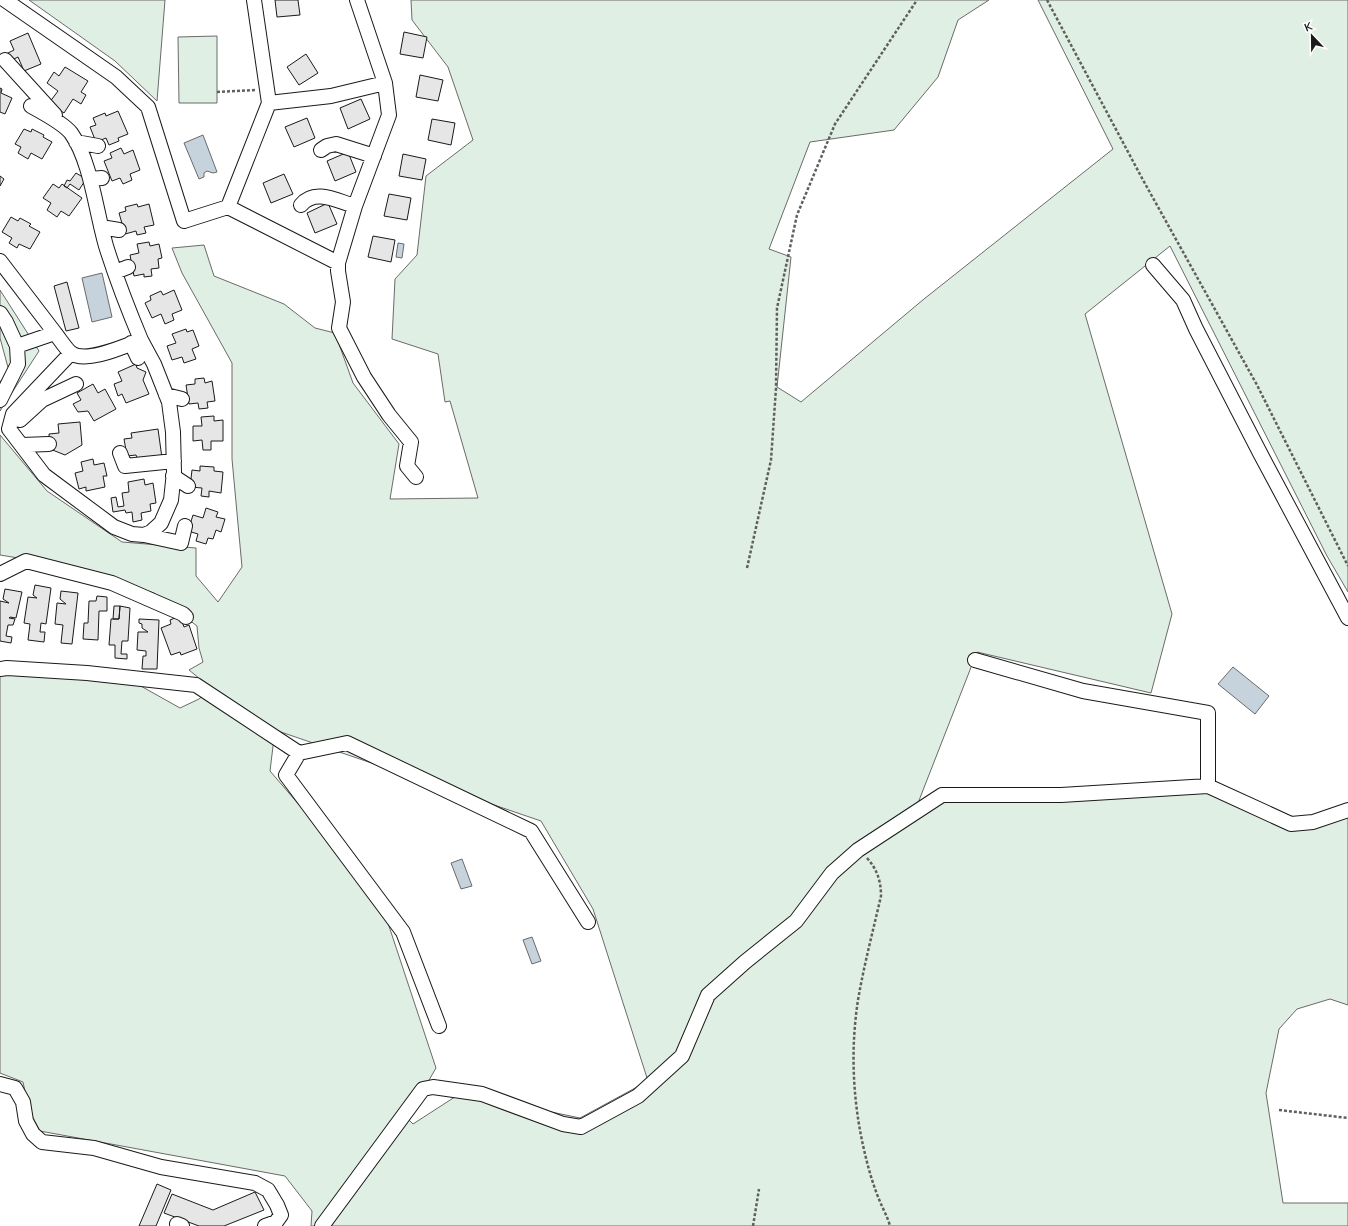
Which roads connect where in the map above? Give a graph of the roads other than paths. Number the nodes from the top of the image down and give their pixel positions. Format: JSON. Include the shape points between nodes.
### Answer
{"nodes":[{"id":1,"x":5,"y":0,"type":"edge"},
{"id":2,"x":254,"y":0,"type":"edge"},
{"id":3,"x":357,"y":0,"type":"edge"},
{"id":4,"x":5,"y":60,"type":"dead end"},
{"id":5,"x":385,"y":83,"type":"junction"},
{"id":6,"x":268,"y":96,"type":"junction"},
{"id":7,"x":31,"y":106,"type":"dead end"},
{"id":8,"x":73,"y":137,"type":"junction"},
{"id":9,"x":98,"y":146,"type":"dead end"},
{"id":10,"x":321,"y":150,"type":"dead end"},
{"id":11,"x":374,"y":156,"type":"junction"},
{"id":12,"x":301,"y":205,"type":"dead end"},
{"id":13,"x":354,"y":206,"type":"junction"},
{"id":14,"x":228,"y":207,"type":"junction"},
{"id":15,"x":101,"y":227,"type":"junction"},
{"id":16,"x":119,"y":230,"type":"dead end"},
{"id":17,"x":0,"y":261,"type":"edge"},
{"id":18,"x":338,"y":263,"type":"junction"},
{"id":19,"x":1152,"y":265,"type":"dead end"},
{"id":20,"x":0,"y":313,"type":"edge"},
{"id":21,"x":55,"y":333,"type":"junction"},
{"id":22,"x":136,"y":342,"type":"junction"},
{"id":23,"x":17,"y":346,"type":"junction"},
{"id":24,"x":71,"y":353,"type":"junction"},
{"id":25,"x":138,"y":358,"type":"dead end"},
{"id":26,"x":76,"y":384,"type":"dead end"},
{"id":27,"x":166,"y":395,"type":"junction"},
{"id":28,"x":182,"y":399,"type":"dead end"},
{"id":29,"x":0,"y":400,"type":"edge"},
{"id":30,"x":9,"y":429,"type":"junction"},
{"id":31,"x":49,"y":444,"type":"dead end"},
{"id":32,"x":22,"y":445,"type":"junction"},
{"id":33,"x":120,"y":453,"type":"dead end"},
{"id":34,"x":174,"y":461,"type":"junction"},
{"id":35,"x":173,"y":476,"type":"junction"},
{"id":36,"x":416,"y":477,"type":"dead end"},
{"id":37,"x":75,"y":485,"type":"dead end"},
{"id":38,"x":188,"y":486,"type":"dead end"},
{"id":39,"x":60,"y":487,"type":"junction"},
{"id":40,"x":185,"y":526,"type":"dead end"},
{"id":41,"x":144,"y":535,"type":"junction"},
{"id":42,"x":0,"y":574,"type":"edge"},
{"id":43,"x":186,"y":617,"type":"dead end"},
{"id":44,"x":1348,"y":618,"type":"edge"},
{"id":45,"x":976,"y":660,"type":"dead end"},
{"id":46,"x":0,"y":669,"type":"edge"},
{"id":47,"x":299,"y":753,"type":"junction"},
{"id":48,"x":1208,"y":786,"type":"junction"},
{"id":49,"x":1348,"y":810,"type":"edge"},
{"id":50,"x":588,"y":922,"type":"dead end"},
{"id":51,"x":440,"y":1026,"type":"dead end"},
{"id":52,"x":0,"y":1084,"type":"edge"},
{"id":53,"x":265,"y":1226,"type":"edge"},
{"id":54,"x":322,"y":1226,"type":"edge"}],
"edges":[{"from":1,"to":14,"type":"street","via":[[116,77],[148,107],[184,221]]},
{"from":2,"to":6,"type":"street"},
{"from":3,"to":5,"type":"street"},
{"from":4,"to":8,"type":"street"},
{"from":5,"to":6,"type":"street","via":[[331,96]]},
{"from":5,"to":11,"type":"street","via":[[389,115]]},
{"from":6,"to":14,"type":"street"},
{"from":7,"to":8,"type":"street","via":[[49,116]]},
{"from":8,"to":9,"type":"street"},
{"from":8,"to":15,"type":"street","via":[[93,184]]},
{"from":10,"to":11,"type":"street","via":[[336,144]]},
{"from":11,"to":13,"type":"street"},
{"from":12,"to":13,"type":"street","via":[[308,198],[320,196]]},
{"from":13,"to":18,"type":"street"},
{"from":14,"to":18,"type":"street"},
{"from":15,"to":16,"type":"street"},
{"from":15,"to":22,"type":"street","via":[[106,245],[121,269],[136,313]]},
{"from":17,"to":21,"type":"street"},
{"from":18,"to":36,"type":"street","via":[[343,302],[339,328],[364,377],[389,415],[411,442],[407,466]]},
{"from":19,"to":44,"type":"street","via":[[1183,300],[1253,440]]},
{"from":20,"to":23,"type":"street"},
{"from":21,"to":23,"type":"street"},
{"from":21,"to":24,"type":"street"},
{"from":22,"to":24,"type":"street","via":[[97,355],[82,357]]},
{"from":22,"to":25,"type":"street"},
{"from":22,"to":27,"type":"street","via":[[159,361]]},
{"from":23,"to":29,"type":"street","via":[[18,364]]},
{"from":24,"to":30,"type":"street","via":[[13,414]]},
{"from":26,"to":30,"type":"street","via":[[42,400]]},
{"from":27,"to":28,"type":"street"},
{"from":27,"to":34,"type":"street","via":[[179,434]]},
{"from":30,"to":32,"type":"street"},
{"from":31,"to":32,"type":"street"},
{"from":32,"to":39,"type":"street","via":[[44,475]]},
{"from":33,"to":34,"type":"street","via":[[125,466]]},
{"from":34,"to":35,"type":"street"},
{"from":35,"to":38,"type":"street"},
{"from":35,"to":41,"type":"street","via":[[171,500],[160,523]]},
{"from":37,"to":39,"type":"street"},
{"from":39,"to":41,"type":"street","via":[[99,509],[114,527],[132,534]]},
{"from":40,"to":41,"type":"street","via":[[181,543]]},
{"from":42,"to":43,"type":"street","via":[[26,561],[112,583]]},
{"from":45,"to":48,"type":"street","via":[[1082,691],[1208,713]]},
{"from":46,"to":47,"type":"street","via":[[87,673],[196,685]]},
{"from":47,"to":50,"type":"street","via":[[348,743],[531,831]]},
{"from":47,"to":51,"type":"street","via":[[286,774],[403,932]]},
{"from":48,"to":49,"type":"street","via":[[1291,824],[1313,822]]},
{"from":48,"to":54,"type":"street","via":[[1061,795],[942,795],[858,850],[832,873],[796,921],[708,995],[682,1056],[638,1096],[581,1127],[563,1124],[482,1094],[433,1087],[423,1089]]},
{"from":52,"to":53,"type":"street","via":[[15,1088],[23,1102],[26,1120],[33,1134],[42,1142],[94,1148],[161,1167],[255,1183],[268,1190],[281,1215],[276,1222]]}]}
